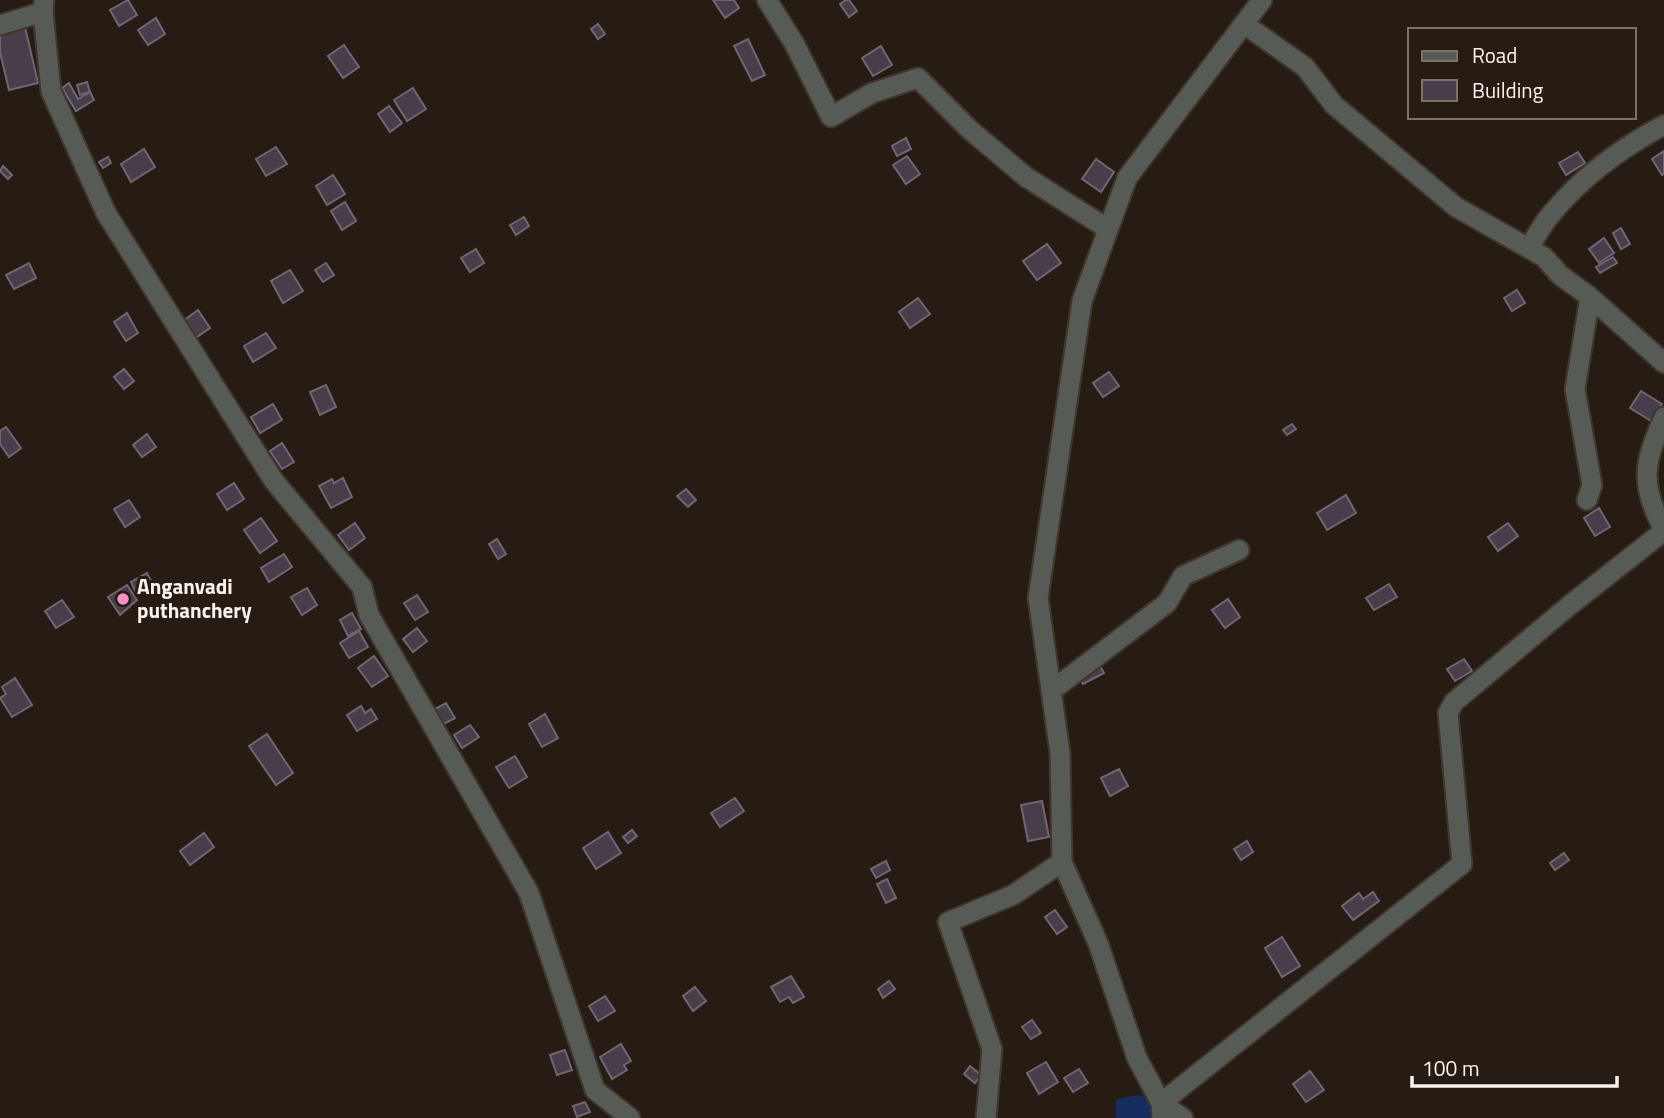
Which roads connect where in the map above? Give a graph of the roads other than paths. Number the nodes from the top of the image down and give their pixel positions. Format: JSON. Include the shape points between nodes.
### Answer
{"nodes":[{"id":1,"x":767,"y":0,"type":"edge"},
{"id":2,"x":1262,"y":0,"type":"edge"},
{"id":3,"x":44,"y":6,"type":"edge"},
{"id":4,"x":1244,"y":24,"type":"junction"},
{"id":5,"x":0,"y":25,"type":"edge"},
{"id":6,"x":1664,"y":125,"type":"edge"},
{"id":7,"x":1108,"y":229,"type":"junction"},
{"id":8,"x":1529,"y":248,"type":"junction"},
{"id":9,"x":1590,"y":298,"type":"junction"},
{"id":10,"x":1664,"y":363,"type":"edge"},
{"id":11,"x":1664,"y":417,"type":"edge"},
{"id":12,"x":1587,"y":500,"type":"dead end"},
{"id":13,"x":1664,"y":530,"type":"edge"},
{"id":14,"x":1239,"y":551,"type":"dead end"},
{"id":15,"x":1052,"y":691,"type":"junction"},
{"id":16,"x":1062,"y":862,"type":"junction"},
{"id":17,"x":1158,"y":1113,"type":"edge"},
{"id":18,"x":630,"y":1118,"type":"edge"},
{"id":19,"x":986,"y":1118,"type":"edge"},
{"id":20,"x":1183,"y":1118,"type":"edge"}],
"edges":[{"from":1,"to":7,"type":"street","via":[[831,117],[872,93],[918,78],[1026,177]]},
{"from":2,"to":4,"type":"street"},
{"from":3,"to":5,"type":"street"},
{"from":3,"to":18,"type":"street","via":[[51,91],[106,213],[274,481],[362,587],[369,615],[529,893],[595,1090]]},
{"from":4,"to":7,"type":"street","via":[[1127,178]]},
{"from":4,"to":8,"type":"street","via":[[1305,67],[1334,105],[1456,207]]},
{"from":6,"to":8,"type":"street","via":[[1595,171],[1552,212]]},
{"from":7,"to":15,"type":"street","via":[[1082,301],[1038,598]]},
{"from":8,"to":9,"type":"street"},
{"from":9,"to":10,"type":"street"},
{"from":9,"to":12,"type":"street","via":[[1575,389],[1592,485]]},
{"from":11,"to":13,"type":"street","via":[[1646,470],[1654,512]]},
{"from":13,"to":17,"type":"street","via":[[1454,702],[1448,713],[1462,864]]},
{"from":14,"to":15,"type":"street","via":[[1183,576],[1167,603]]},
{"from":15,"to":16,"type":"street","via":[[1060,753]]},
{"from":16,"to":17,"type":"street","via":[[1098,943]]},
{"from":16,"to":19,"type":"street","via":[[1013,895],[948,922],[992,1049]]},
{"from":17,"to":20,"type":"street"}]}
